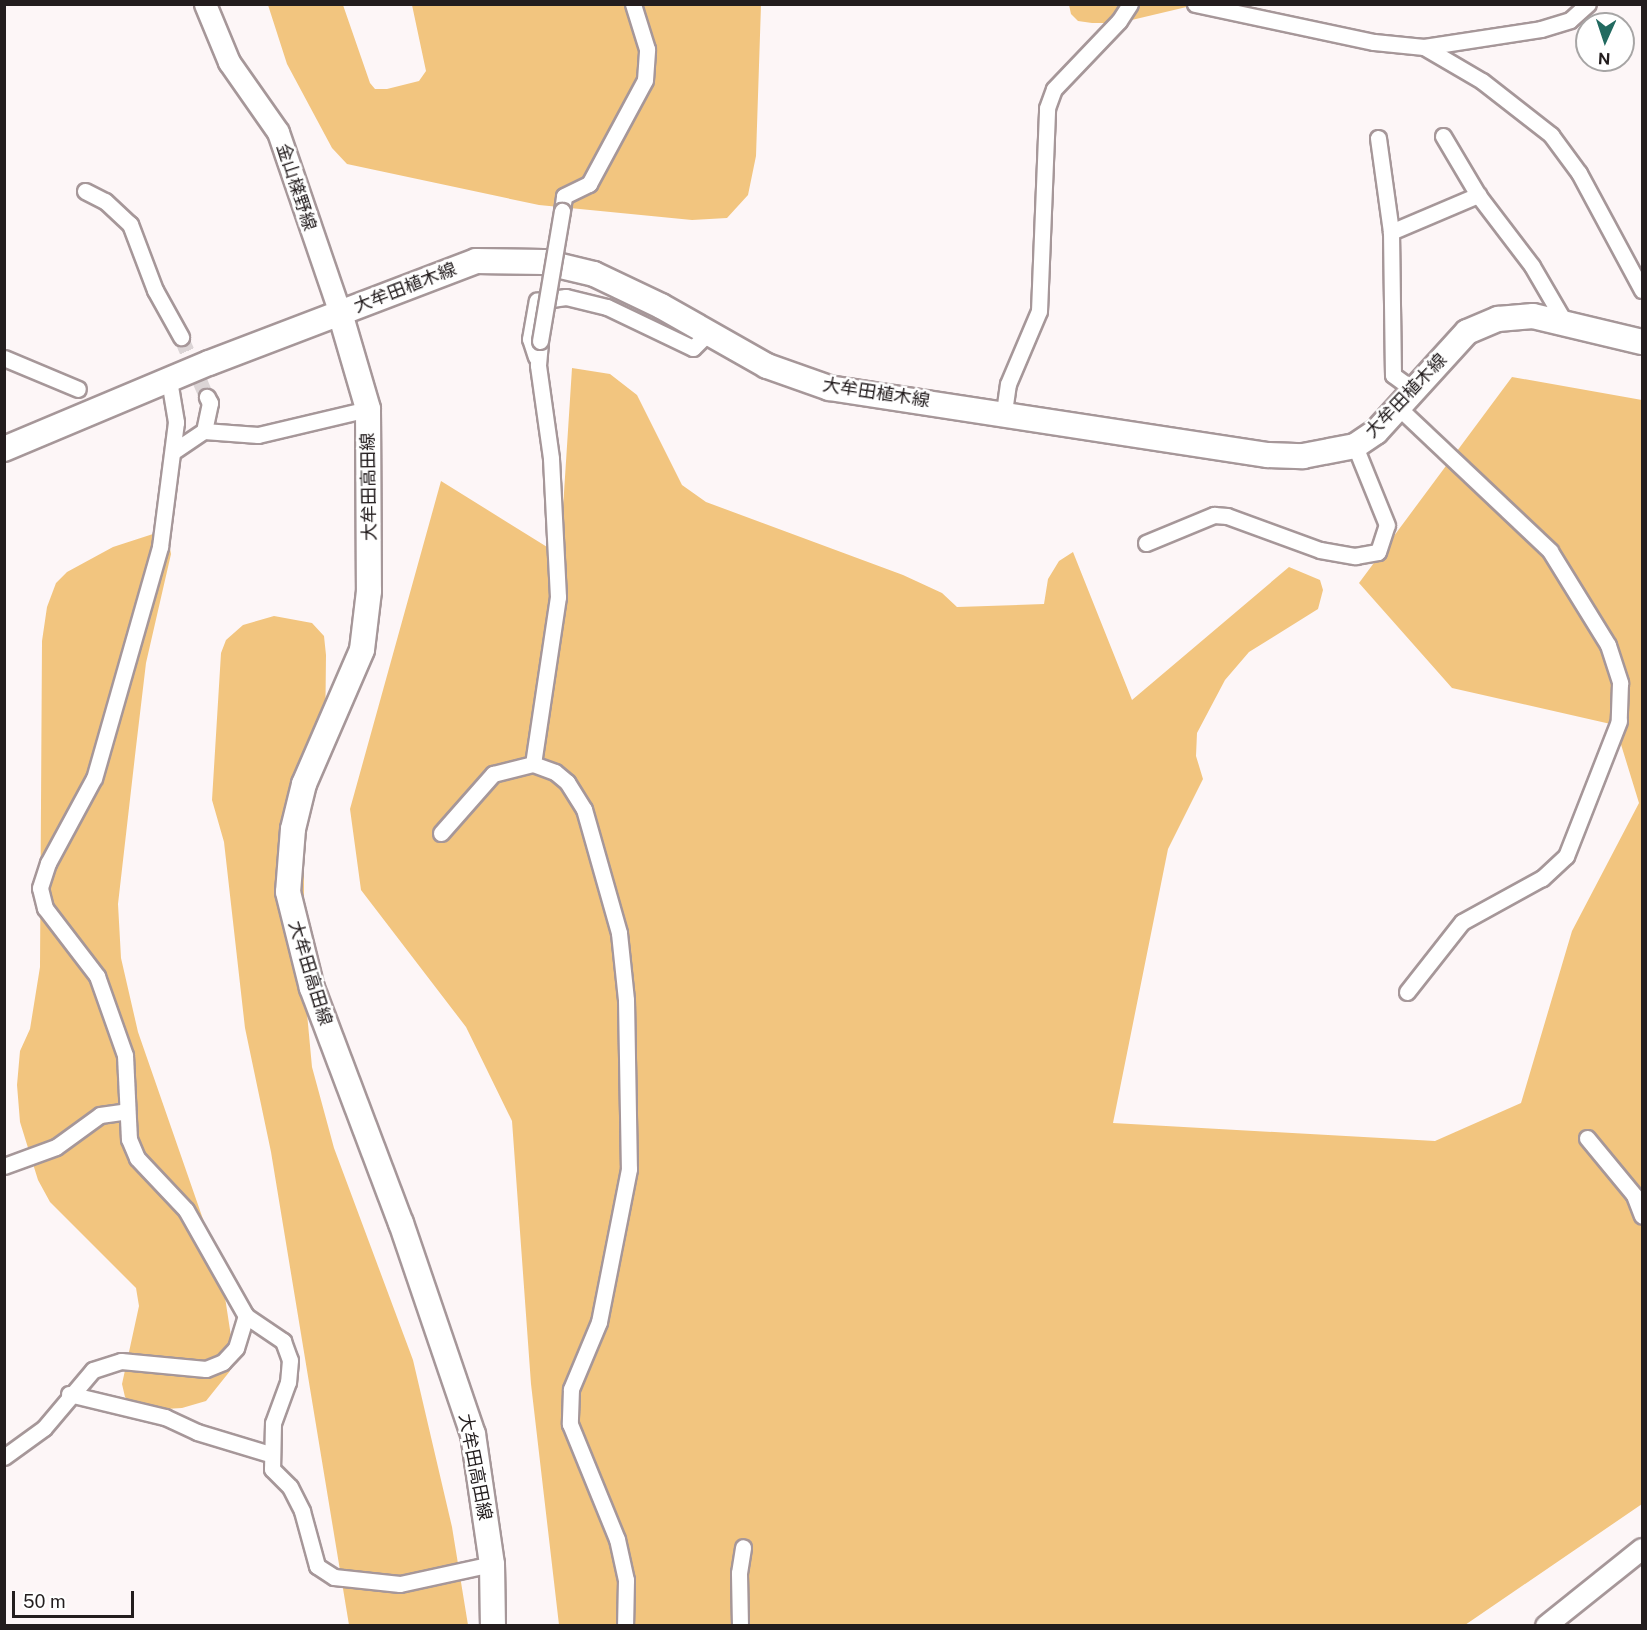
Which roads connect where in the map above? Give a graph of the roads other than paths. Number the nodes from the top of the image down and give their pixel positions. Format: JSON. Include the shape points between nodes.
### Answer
{"nodes":[{"id":1,"x":205,"y":4,"type":"edge"},
{"id":2,"x":633,"y":4,"type":"edge"},
{"id":3,"x":1130,"y":4,"type":"edge"},
{"id":4,"x":1195,"y":4,"type":"edge"},
{"id":5,"x":1588,"y":4,"type":"edge"},
{"id":6,"x":1424,"y":47,"type":"junction"},
{"id":7,"x":1443,"y":136,"type":"dead end"},
{"id":8,"x":1378,"y":138,"type":"dead end"},
{"id":9,"x":85,"y":191,"type":"dead end"},
{"id":10,"x":1478,"y":195,"type":"junction"},
{"id":11,"x":1392,"y":232,"type":"junction"},
{"id":12,"x":1642,"y":290,"type":"edge"},
{"id":13,"x":340,"y":313,"type":"junction"},
{"id":14,"x":1563,"y":321,"type":"junction"},
{"id":15,"x":708,"y":333,"type":"junction"},
{"id":16,"x":181,"y":337,"type":"tunnel mouth"},
{"id":17,"x":1642,"y":342,"type":"edge"},
{"id":18,"x":4,"y":358,"type":"edge"},
{"id":19,"x":538,"y":365,"type":"junction"},
{"id":20,"x":169,"y":380,"type":"junction"},
{"id":21,"x":78,"y":389,"type":"dead end"},
{"id":22,"x":207,"y":397,"type":"tunnel mouth"},
{"id":23,"x":1405,"y":398,"type":"junction"},
{"id":24,"x":368,"y":409,"type":"junction"},
{"id":25,"x":1004,"y":412,"type":"junction"},
{"id":26,"x":204,"y":431,"type":"junction"},
{"id":27,"x":1355,"y":446,"type":"junction"},
{"id":28,"x":4,"y":449,"type":"edge"},
{"id":29,"x":174,"y":451,"type":"junction"},
{"id":30,"x":1146,"y":543,"type":"dead end"},
{"id":31,"x":533,"y":764,"type":"junction"},
{"id":32,"x":441,"y":833,"type":"dead end"},
{"id":33,"x":1407,"y":992,"type":"dead end"},
{"id":34,"x":127,"y":1111,"type":"junction"},
{"id":35,"x":1587,"y":1138,"type":"dead end"},
{"id":36,"x":4,"y":1166,"type":"edge"},
{"id":37,"x":1642,"y":1216,"type":"edge"},
{"id":38,"x":246,"y":1316,"type":"junction"},
{"id":39,"x":69,"y":1394,"type":"junction"},
{"id":40,"x":270,"y":1454,"type":"junction"},
{"id":41,"x":4,"y":1457,"type":"edge"},
{"id":42,"x":743,"y":1547,"type":"dead end"},
{"id":43,"x":1642,"y":1549,"type":"edge"},
{"id":44,"x":492,"y":1564,"type":"junction"},
{"id":45,"x":493,"y":1626,"type":"edge"},
{"id":46,"x":625,"y":1626,"type":"edge"},
{"id":47,"x":740,"y":1626,"type":"edge"},
{"id":48,"x":1546,"y":1626,"type":"edge"}],
"edges":[{"from":1,"to":13,"type":"main road","name":"金山檪野線","via":[[229,62],[278,132]]},
{"from":2,"to":19,"type":"street","bridge":true,"via":[[647,50],[645,80],[589,184],[564,196]]},
{"from":3,"to":25,"type":"street","via":[[1054,89],[1047,108],[1039,311],[1008,384]]},
{"from":4,"to":6,"type":"street","via":[[1374,42]]},
{"from":5,"to":6,"type":"street","via":[[1570,20],[1541,29]]},
{"from":6,"to":12,"type":"street","via":[[1482,81],[1551,135],[1579,173]]},
{"from":7,"to":10,"type":"street"},
{"from":8,"to":11,"type":"street"},
{"from":9,"to":16,"type":"street","via":[[105,201],[130,224],[155,291]]},
{"from":10,"to":11,"type":"street"},
{"from":10,"to":14,"type":"street","via":[[1532,266]]},
{"from":11,"to":23,"type":"street","via":[[1393,375]]},
{"from":13,"to":15,"type":"main road","name":"大牟田植木線","via":[[476,261],[544,262],[594,274]]},
{"from":13,"to":20,"type":"main road","name":"大牟田植木線"},
{"from":13,"to":24,"type":"main road","name":"大牟田高田線"},
{"from":14,"to":17,"type":"main road","name":"大牟田植木線"},
{"from":14,"to":23,"type":"main road","name":"大牟田植木線","via":[[1533,316],[1498,319],[1467,332]]},
{"from":15,"to":19,"type":"street","via":[[693,348],[607,308],[566,297],[537,301],[530,339]]},
{"from":15,"to":25,"type":"main road","name":"大牟田植木線","via":[[767,366],[829,388]]},
{"from":18,"to":21,"type":"street"},
{"from":19,"to":31,"type":"street","via":[[551,458],[558,597]]},
{"from":20,"to":28,"type":"main road","name":"大牟田植木線"},
{"from":20,"to":29,"type":"street","via":[[176,422]]},
{"from":22,"to":26,"type":"street","via":[[210,403]]},
{"from":23,"to":27,"type":"main road","name":"大牟田植木線","via":[[1376,432]]},
{"from":23,"to":33,"type":"street","via":[[1550,551],[1608,645],[1620,683],[1619,721],[1566,856],[1542,878],[1462,922]]},
{"from":24,"to":26,"type":"street","via":[[258,435]]},
{"from":24,"to":44,"type":"main road","name":"大牟田高田線","via":[[369,591],[362,650],[304,784],[293,829],[288,892],[312,988],[401,1223],[469,1423]]},
{"from":25,"to":27,"type":"main road","name":"大牟田植木線","via":[[1268,455],[1303,456]]},
{"from":26,"to":29,"type":"street"},
{"from":27,"to":30,"type":"street","via":[[1387,525],[1378,552],[1355,556],[1320,550],[1227,516],[1214,515]]},
{"from":29,"to":34,"type":"street","via":[[160,547],[94,778],[48,863],[40,888],[45,908],[97,976],[125,1055]]},
{"from":31,"to":32,"type":"street","via":[[493,774]]},
{"from":31,"to":46,"type":"street","via":[[567,782],[584,809],[619,933],[626,1000],[629,1169],[599,1322],[572,1389],[570,1424],[617,1539],[626,1580]]},
{"from":34,"to":36,"type":"street","via":[[100,1115],[56,1147]]},
{"from":34,"to":38,"type":"street","via":[[129,1139],[137,1158],[186,1210]]},
{"from":35,"to":37,"type":"street","via":[[1634,1196]]},
{"from":38,"to":39,"type":"street","via":[[236,1348],[223,1362],[206,1369],[121,1361],[93,1370]]},
{"from":38,"to":40,"type":"street","via":[[283,1341],[290,1360],[288,1382],[273,1423]]},
{"from":39,"to":40,"type":"street","via":[[165,1417],[197,1432]]},
{"from":39,"to":41,"type":"street","via":[[44,1428]]},
{"from":40,"to":44,"type":"street","via":[[272,1469],[290,1487],[302,1511],[317,1566],[334,1577],[400,1584]]},
{"from":42,"to":47,"type":"street","via":[[739,1573]]},
{"from":43,"to":48,"type":"street"},
{"from":44,"to":45,"type":"main road","name":"大牟田高田線"}]}
